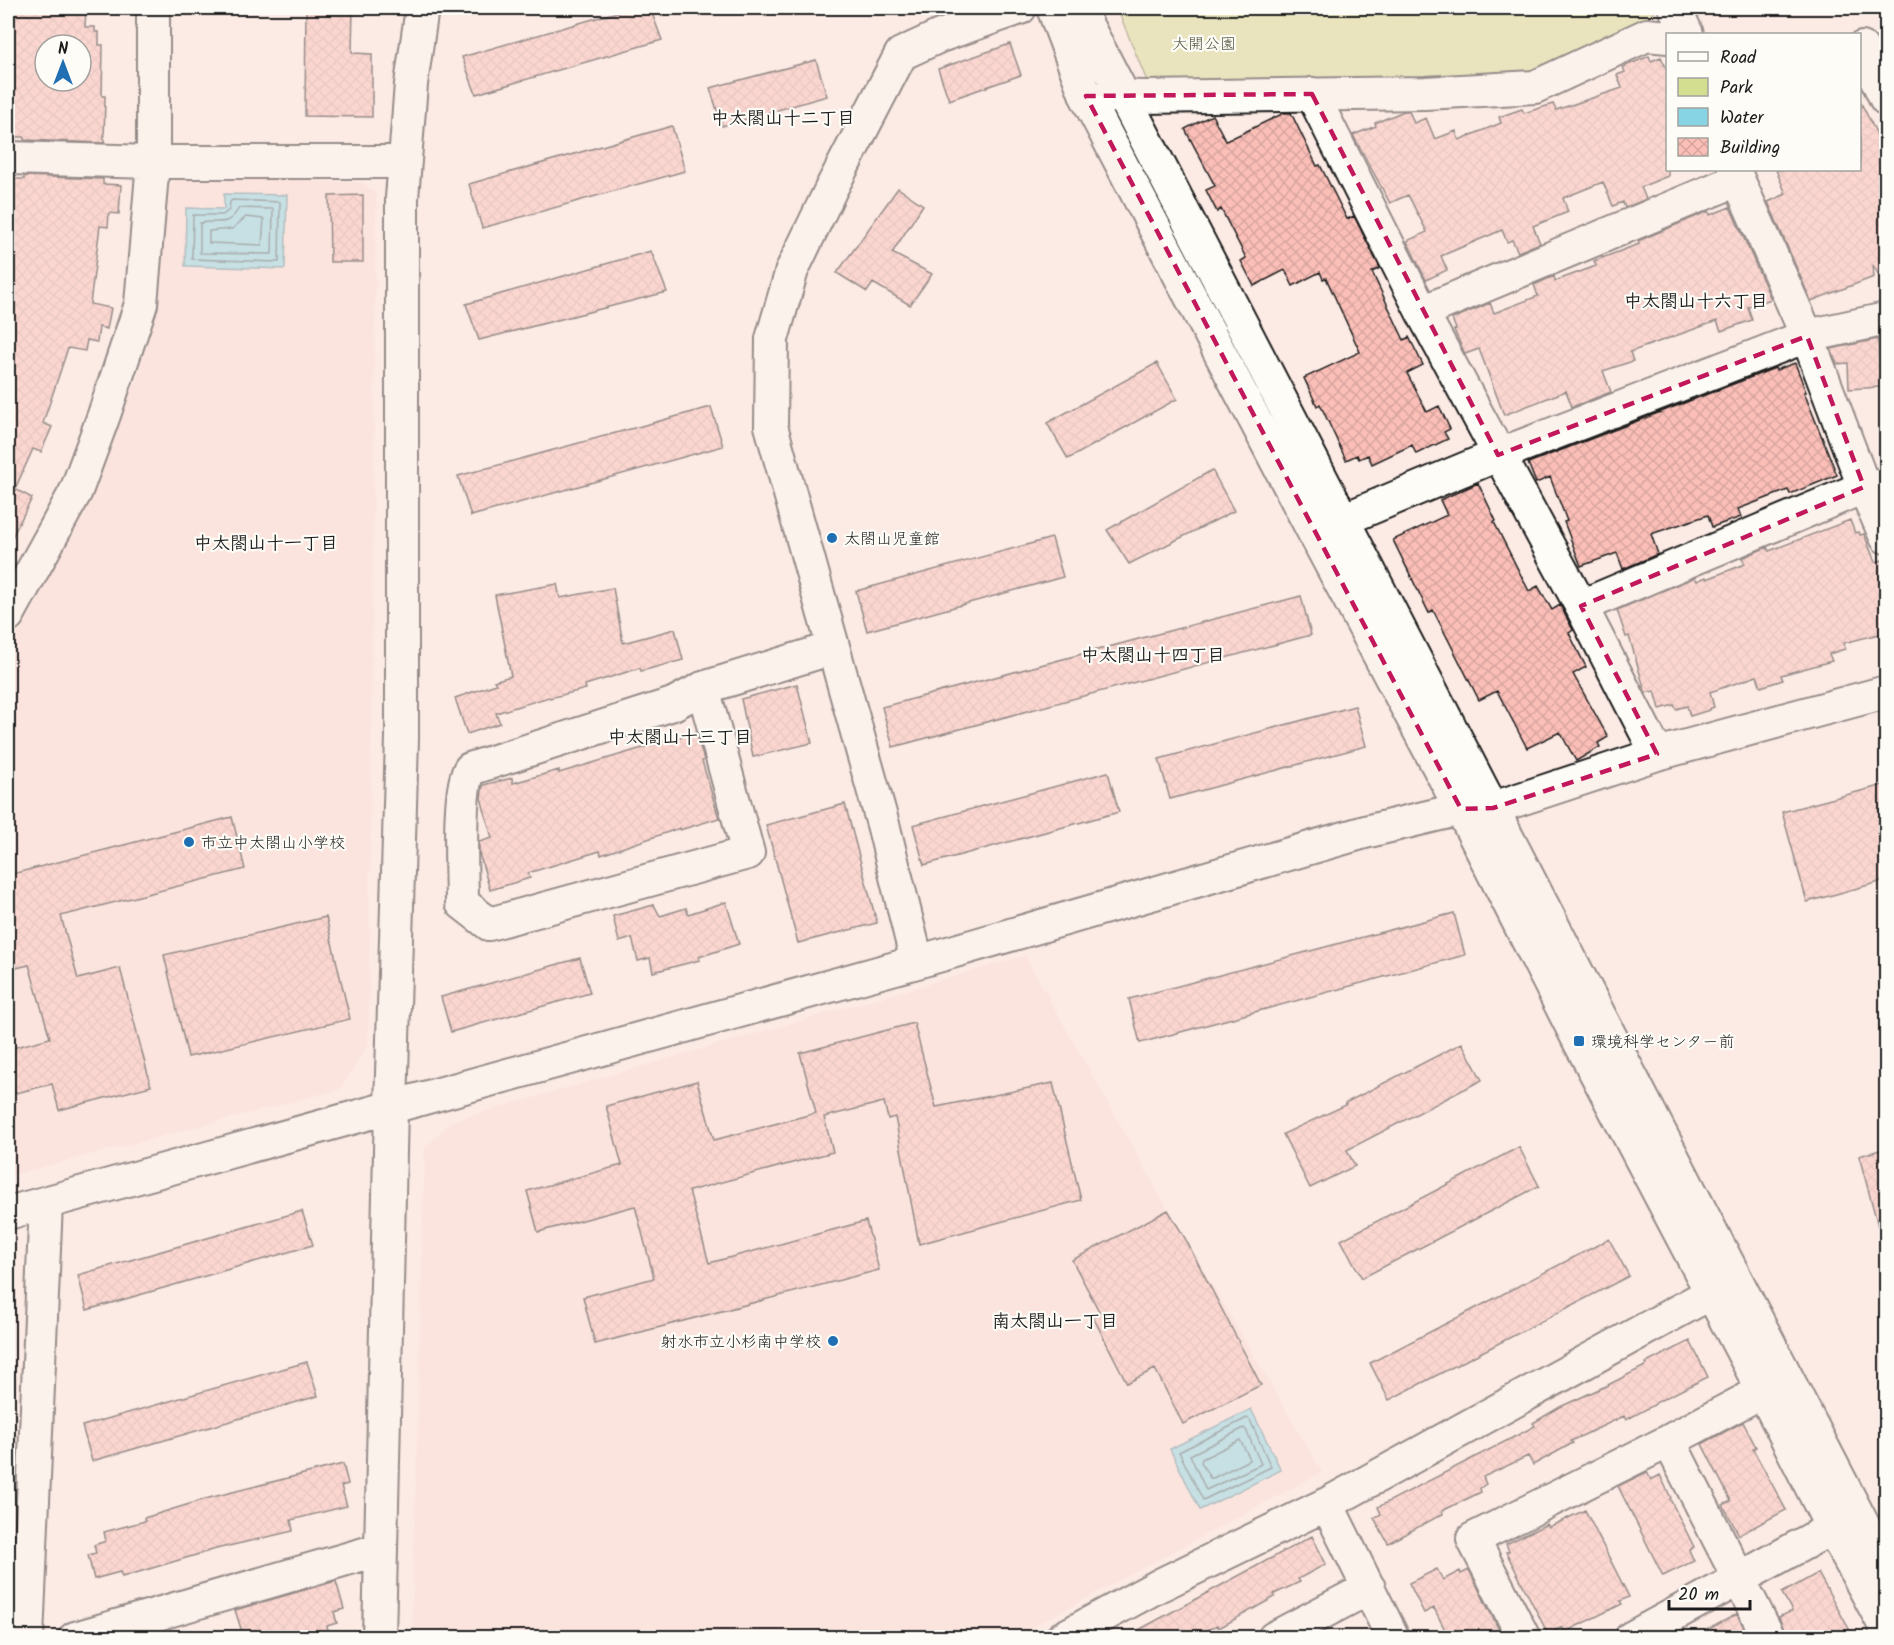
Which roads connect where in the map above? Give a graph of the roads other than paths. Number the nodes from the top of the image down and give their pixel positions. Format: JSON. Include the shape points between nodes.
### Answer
{"nodes":[{"id":1,"x":153,"y":8,"type":"edge"},
{"id":2,"x":422,"y":8,"type":"edge"},
{"id":3,"x":1020,"y":8,"type":"edge"},
{"id":4,"x":1053,"y":8,"type":"edge"},
{"id":5,"x":1078,"y":8,"type":"edge"},
{"id":6,"x":1676,"y":8,"type":"edge"},
{"id":7,"x":1687,"y":33,"type":"edge"},
{"id":8,"x":1666,"y":37,"type":"edge"},
{"id":9,"x":1869,"y":48,"type":"edge"},
{"id":10,"x":1312,"y":94,"type":"junction"},
{"id":11,"x":1086,"y":96,"type":"junction"},
{"id":12,"x":1123,"y":96,"type":"junction"},
{"id":13,"x":1887,"y":99,"type":"edge"},
{"id":14,"x":8,"y":158,"type":"edge"},
{"id":15,"x":153,"y":162,"type":"junction"},
{"id":16,"x":405,"y":162,"type":"junction"},
{"id":17,"x":1735,"y":175,"type":"edge"},
{"id":18,"x":1422,"y":312,"type":"junction"},
{"id":19,"x":1887,"y":319,"type":"edge"},
{"id":20,"x":1808,"y":336,"type":"junction"},
{"id":21,"x":1498,"y":455,"type":"junction"},
{"id":22,"x":1876,"y":486,"type":"edge"},
{"id":23,"x":1344,"y":520,"type":"junction"},
{"id":24,"x":1313,"y":531,"type":"junction"},
{"id":25,"x":1887,"y":537,"type":"edge"},
{"id":26,"x":1581,"y":606,"type":"junction"},
{"id":27,"x":8,"y":615,"type":"edge"},
{"id":28,"x":833,"y":648,"type":"junction"},
{"id":29,"x":703,"y":688,"type":"junction"},
{"id":30,"x":1887,"y":692,"type":"edge"},
{"id":31,"x":1657,"y":754,"type":"junction"},
{"id":32,"x":1492,"y":808,"type":"junction"},
{"id":33,"x":1461,"y":809,"type":"junction"},
{"id":34,"x":917,"y":962,"type":"junction"},
{"id":35,"x":391,"y":1107,"type":"junction"},
{"id":36,"x":46,"y":1203,"type":"junction"},
{"id":37,"x":8,"y":1213,"type":"edge"},
{"id":38,"x":1712,"y":1293,"type":"junction"},
{"id":39,"x":1763,"y":1391,"type":"junction"},
{"id":40,"x":1669,"y":1442,"type":"junction"},
{"id":41,"x":1327,"y":1504,"type":"junction"},
{"id":42,"x":1832,"y":1528,"type":"junction"},
{"id":43,"x":381,"y":1549,"type":"junction"},
{"id":44,"x":1887,"y":1569,"type":"edge"},
{"id":45,"x":1740,"y":1580,"type":"junction"},
{"id":46,"x":1369,"y":1587,"type":"junction"},
{"id":47,"x":1887,"y":1628,"type":"edge"},
{"id":48,"x":27,"y":1638,"type":"edge"},
{"id":49,"x":75,"y":1638,"type":"edge"},
{"id":50,"x":379,"y":1638,"type":"edge"},
{"id":51,"x":1062,"y":1638,"type":"edge"},
{"id":52,"x":1274,"y":1638,"type":"edge"},
{"id":53,"x":1393,"y":1638,"type":"edge"},
{"id":54,"x":1524,"y":1638,"type":"edge"},
{"id":55,"x":1631,"y":1638,"type":"edge"},
{"id":56,"x":1769,"y":1638,"type":"edge"}],
"edges":[{"from":1,"to":15,"type":"street"},
{"from":2,"to":16,"type":"street"},
{"from":3,"to":28,"type":"street","via":[[901,54],[792,270],[772,339],[771,426]]},
{"from":4,"to":11,"type":"street"},
{"from":5,"to":12,"type":"street"},
{"from":6,"to":7,"type":"street"},
{"from":8,"to":10,"type":"street","via":[[1647,35],[1535,87]]},
{"from":9,"to":13,"type":"street"},
{"from":10,"to":12,"type":"street"},
{"from":10,"to":18,"type":"street"},
{"from":11,"to":12,"type":"street"},
{"from":11,"to":24,"type":"street"},
{"from":12,"to":23,"type":"street"},
{"from":14,"to":15,"type":"street"},
{"from":15,"to":16,"type":"street"},
{"from":15,"to":27,"type":"street","via":[[141,304],[76,491]]},
{"from":16,"to":35,"type":"street","via":[[402,738]]},
{"from":17,"to":18,"type":"street"},
{"from":17,"to":20,"type":"street"},
{"from":18,"to":21,"type":"street"},
{"from":19,"to":20,"type":"street"},
{"from":20,"to":21,"type":"street"},
{"from":20,"to":22,"type":"street"},
{"from":21,"to":23,"type":"street"},
{"from":21,"to":26,"type":"street"},
{"from":22,"to":25,"type":"street"},
{"from":22,"to":26,"type":"street"},
{"from":23,"to":24,"type":"street"},
{"from":23,"to":32,"type":"street"},
{"from":24,"to":33,"type":"street"},
{"from":26,"to":31,"type":"street"},
{"from":28,"to":29,"type":"street"},
{"from":28,"to":34,"type":"street"},
{"from":29,"to":29,"type":"street","via":[[673,704],[470,770],[462,804],[462,903],[489,924],[748,853]]},
{"from":30,"to":31,"type":"street"},
{"from":31,"to":32,"type":"street"},
{"from":32,"to":33,"type":"street"},
{"from":32,"to":44,"type":"street"},
{"from":33,"to":34,"type":"street","via":[[1365,832]]},
{"from":33,"to":38,"type":"street"},
{"from":34,"to":35,"type":"street"},
{"from":35,"to":36,"type":"street"},
{"from":35,"to":43,"type":"street"},
{"from":36,"to":37,"type":"street"},
{"from":36,"to":48,"type":"street"},
{"from":38,"to":39,"type":"street"},
{"from":38,"to":41,"type":"street"},
{"from":39,"to":40,"type":"street"},
{"from":39,"to":42,"type":"street"},
{"from":40,"to":45,"type":"street"},
{"from":40,"to":54,"type":"street","via":[[1473,1539]]},
{"from":41,"to":46,"type":"street"},
{"from":41,"to":51,"type":"street","via":[[1160,1585]]},
{"from":42,"to":45,"type":"street"},
{"from":42,"to":47,"type":"street"},
{"from":43,"to":49,"type":"street"},
{"from":43,"to":50,"type":"street"},
{"from":45,"to":55,"type":"street"},
{"from":45,"to":56,"type":"street"},
{"from":46,"to":52,"type":"street"},
{"from":46,"to":53,"type":"street"}]}
